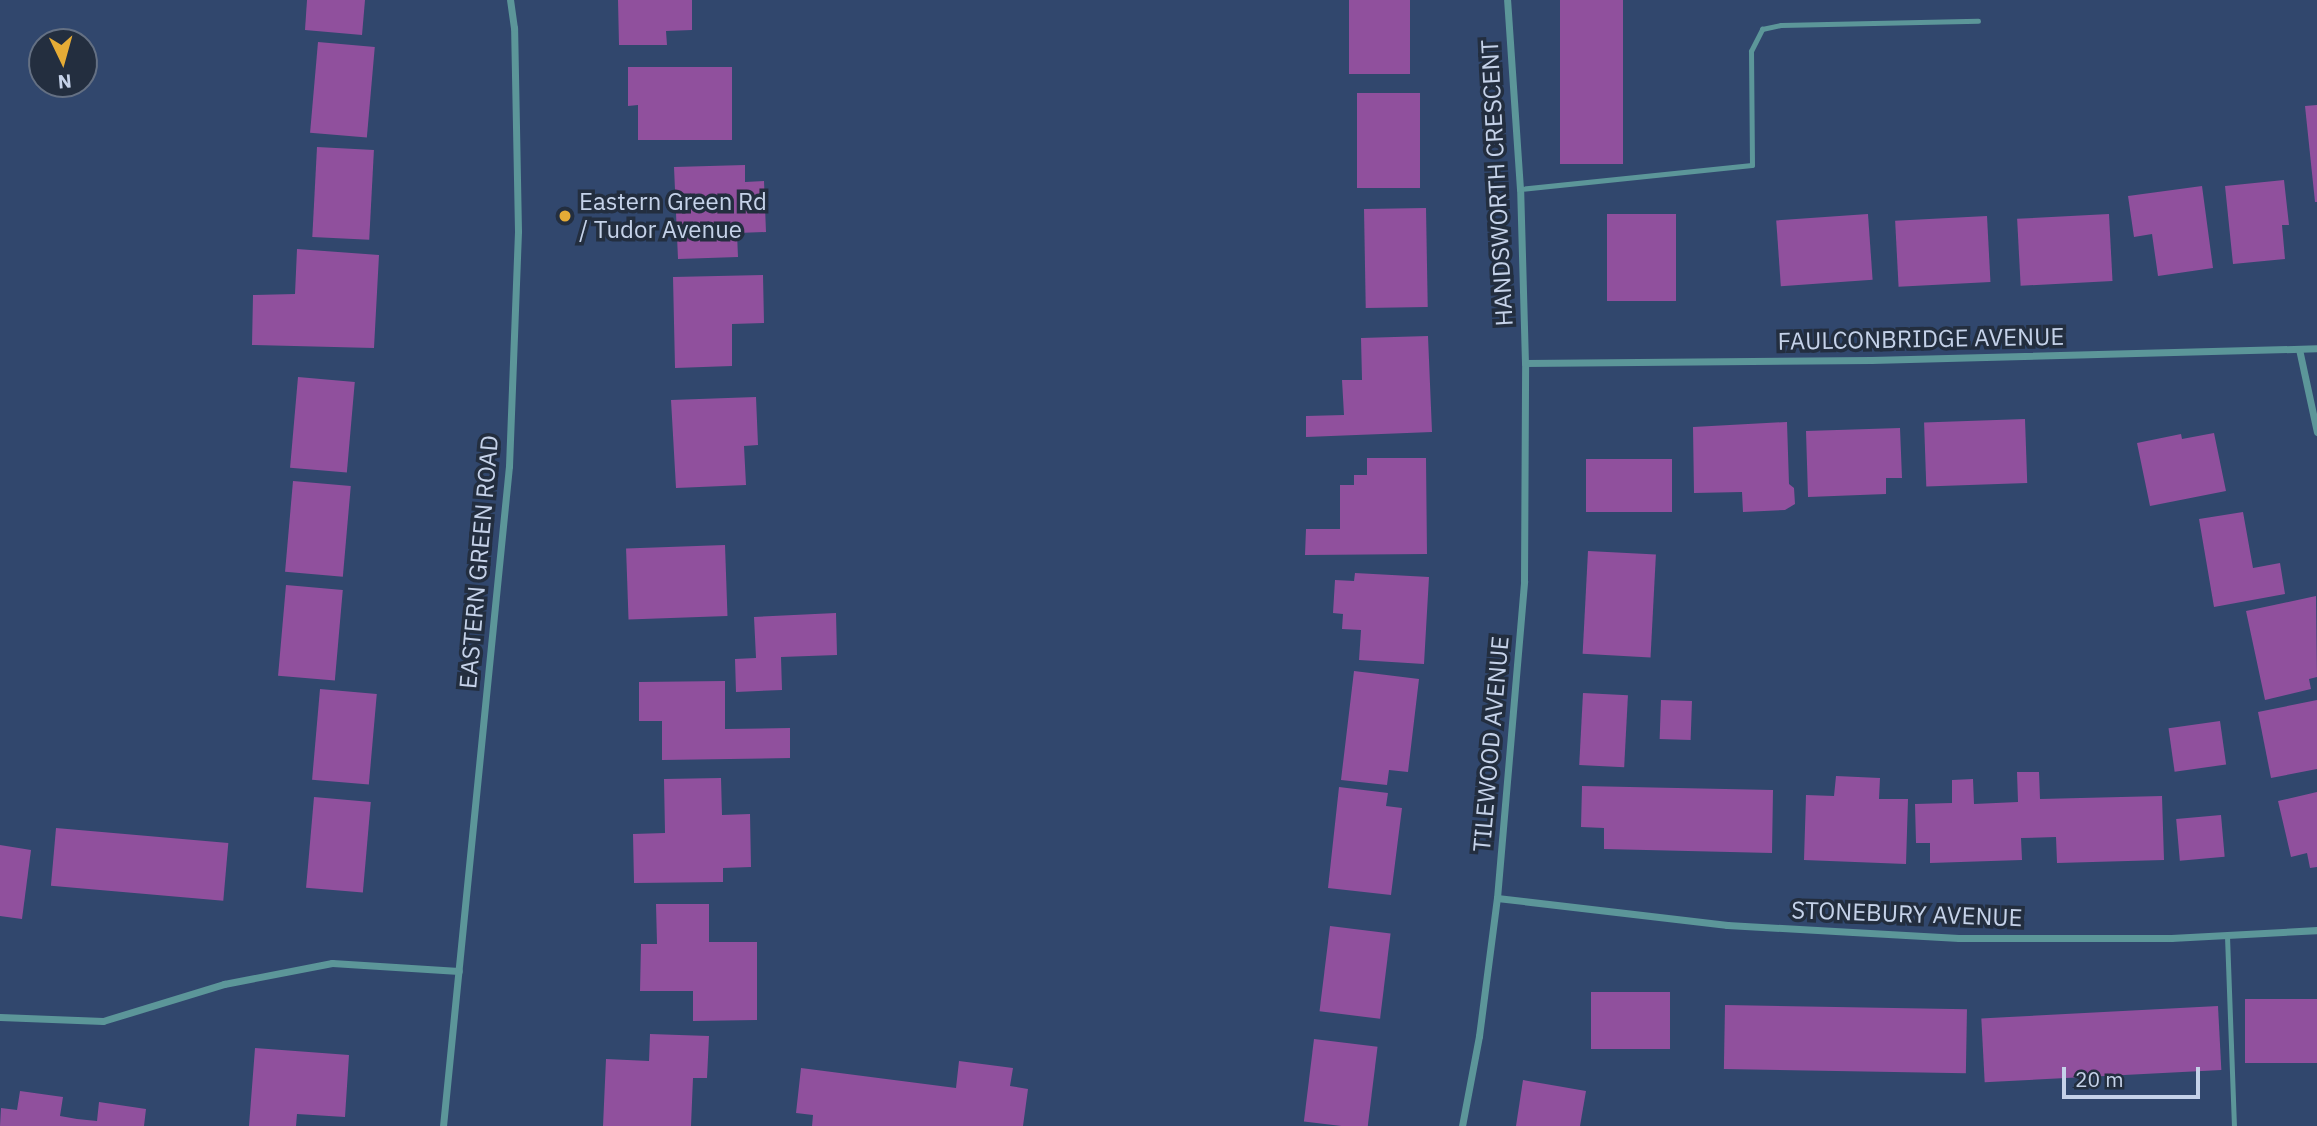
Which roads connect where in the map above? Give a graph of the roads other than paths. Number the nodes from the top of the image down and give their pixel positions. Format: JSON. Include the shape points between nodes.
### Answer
{"nodes":[{"id":1,"x":510,"y":0,"type":"edge"},
{"id":2,"x":1507,"y":0,"type":"edge"},
{"id":3,"x":1978,"y":20,"type":"dead end"},
{"id":4,"x":1520,"y":189,"type":"junction"},
{"id":5,"x":2317,"y":348,"type":"edge"},
{"id":6,"x":2298,"y":349,"type":"junction"},
{"id":7,"x":1525,"y":363,"type":"junction"},
{"id":8,"x":2317,"y":432,"type":"edge"},
{"id":9,"x":1497,"y":898,"type":"junction"},
{"id":10,"x":2317,"y":930,"type":"edge"},
{"id":11,"x":2227,"y":936,"type":"junction"},
{"id":12,"x":458,"y":971,"type":"junction"},
{"id":13,"x":0,"y":1017,"type":"edge"},
{"id":14,"x":443,"y":1126,"type":"edge"},
{"id":15,"x":1462,"y":1126,"type":"edge"},
{"id":16,"x":2234,"y":1126,"type":"edge"}],
"edges":[{"from":1,"to":12,"type":"street","name":"EASTERN GREEN ROAD","via":[[518,231],[509,466]]},
{"from":2,"to":4,"type":"street","name":"HANDSWORTH CRESCENT"},
{"from":3,"to":4,"type":"lane","via":[[1762,29],[1751,51],[1752,165]]},
{"from":4,"to":7,"type":"street","name":"HANDSWORTH CRESCENT"},
{"from":5,"to":6,"type":"street","name":"FAULCONBRIDGE AVENUE"},
{"from":6,"to":7,"type":"street","name":"FAULCONBRIDGE AVENUE"},
{"from":6,"to":8,"type":"street"},
{"from":7,"to":9,"type":"street","name":"TILEWOOD AVENUE","via":[[1524,581]]},
{"from":9,"to":11,"type":"street","name":"STONEBURY AVENUE","via":[[1727,925],[1959,939]]},
{"from":9,"to":15,"type":"street","name":"TILEWOOD AVENUE"},
{"from":10,"to":11,"type":"street","name":"STONEBURY AVENUE"},
{"from":11,"to":16,"type":"lane"},
{"from":12,"to":13,"type":"street","via":[[332,963],[224,984],[103,1021]]},
{"from":12,"to":14,"type":"street","name":"EASTERN GREEN ROAD"}]}
